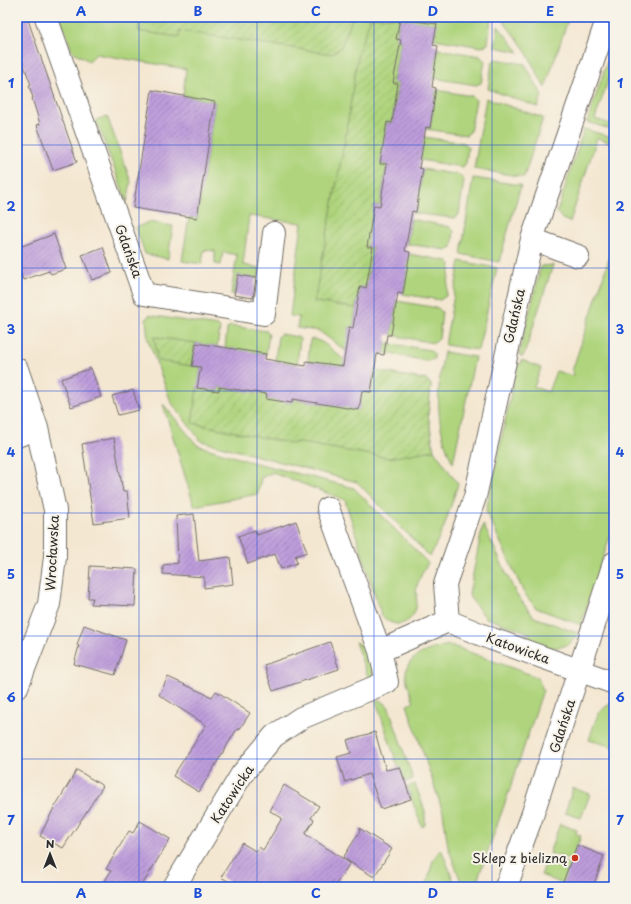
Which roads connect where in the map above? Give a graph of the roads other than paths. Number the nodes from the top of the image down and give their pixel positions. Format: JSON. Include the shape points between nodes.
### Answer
{"nodes":[{"id":1,"x":46,"y":17,"type":"edge"},
{"id":2,"x":608,"y":17,"type":"edge"},
{"id":3,"x":274,"y":233,"type":"dead end"},
{"id":4,"x":532,"y":239,"type":"junction"},
{"id":5,"x":578,"y":256,"type":"dead end"},
{"id":6,"x":17,"y":369,"type":"edge"},
{"id":7,"x":38,"y":428,"type":"junction"},
{"id":8,"x":17,"y":436,"type":"edge"},
{"id":9,"x":328,"y":508,"type":"dead end"},
{"id":10,"x":614,"y":563,"type":"edge"},
{"id":11,"x":448,"y":621,"type":"junction"},
{"id":12,"x":380,"y":651,"type":"junction"},
{"id":13,"x":580,"y":670,"type":"junction"},
{"id":14,"x":614,"y":683,"type":"edge"},
{"id":15,"x":17,"y":687,"type":"edge"},
{"id":16,"x":174,"y":887,"type":"edge"},
{"id":17,"x":506,"y":887,"type":"edge"}],
"edges":[{"from":1,"to":3,"type":"street","name":"Gdańska","via":[[144,294],[264,314]]},
{"from":2,"to":4,"type":"street","name":"Gdańska"},
{"from":4,"to":5,"type":"street"},
{"from":4,"to":11,"type":"street","name":"Gdańska","via":[[475,497],[446,584]]},
{"from":6,"to":7,"type":"street","name":"Wrocławska"},
{"from":7,"to":8,"type":"street"},
{"from":7,"to":15,"type":"street","name":"Wrocławska","via":[[55,510],[55,557],[49,604]]},
{"from":9,"to":12,"type":"street","name":"Katowicka"},
{"from":10,"to":13,"type":"street","name":"Gdańska"},
{"from":11,"to":12,"type":"street"},
{"from":11,"to":13,"type":"street","name":"Katowicka"},
{"from":12,"to":16,"type":"street","name":"Katowicka","via":[[387,682],[302,718],[274,736],[242,774]]},
{"from":13,"to":14,"type":"street","name":"Katowicka"},
{"from":13,"to":17,"type":"street","name":"Gdańska"}]}
